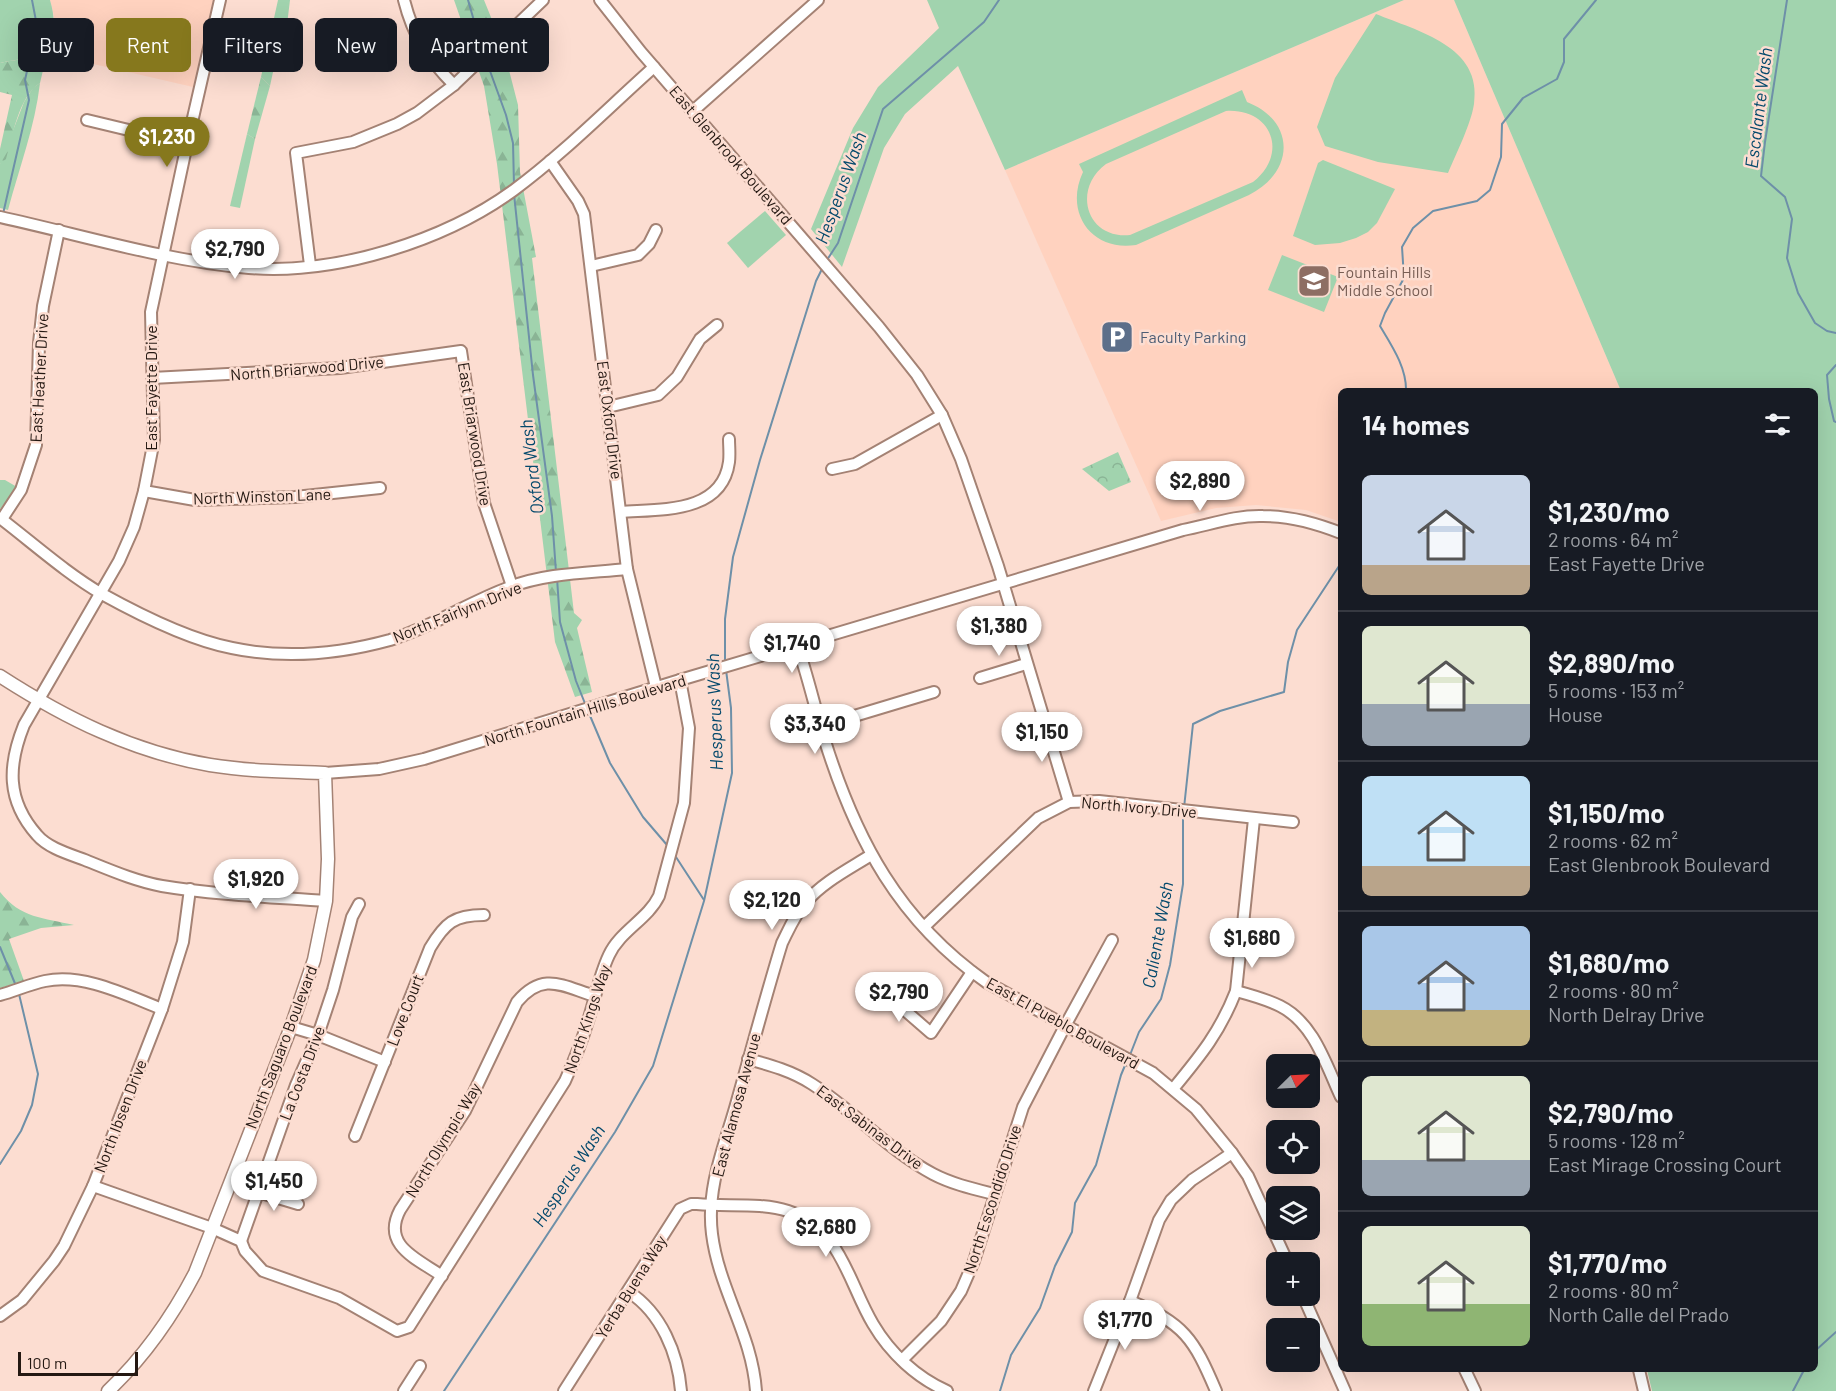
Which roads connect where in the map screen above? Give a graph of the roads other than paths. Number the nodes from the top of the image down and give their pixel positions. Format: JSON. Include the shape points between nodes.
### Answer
{"nodes":[{"id":1,"x":220,"y":0,"type":"edge"},
{"id":2,"x":404,"y":0,"type":"edge"},
{"id":3,"x":543,"y":0,"type":"edge"},
{"id":4,"x":600,"y":0,"type":"edge"},
{"id":5,"x":818,"y":0,"type":"edge"},
{"id":6,"x":654,"y":67,"type":"junction"},
{"id":7,"x":454,"y":85,"type":"junction"},
{"id":8,"x":693,"y":111,"type":"junction"},
{"id":9,"x":87,"y":120,"type":"dead end"},
{"id":10,"x":187,"y":144,"type":"junction"},
{"id":11,"x":550,"y":161,"type":"junction"},
{"id":12,"x":0,"y":217,"type":"edge"},
{"id":13,"x":59,"y":230,"type":"junction"},
{"id":14,"x":656,"y":230,"type":"dead end"},
{"id":15,"x":163,"y":254,"type":"junction"},
{"id":16,"x":310,"y":265,"type":"junction"},
{"id":17,"x":591,"y":266,"type":"junction"},
{"id":18,"x":717,"y":325,"type":"dead end"},
{"id":19,"x":461,"y":351,"type":"joint"},
{"id":20,"x":152,"y":378,"type":"junction"},
{"id":21,"x":608,"y":407,"type":"junction"},
{"id":22,"x":942,"y":415,"type":"junction"},
{"id":23,"x":729,"y":439,"type":"dead end"},
{"id":24,"x":832,"y":469,"type":"dead end"},
{"id":25,"x":381,"y":488,"type":"dead end"},
{"id":26,"x":144,"y":491,"type":"junction"},
{"id":27,"x":621,"y":512,"type":"junction"},
{"id":28,"x":1,"y":519,"type":"edge"},
{"id":29,"x":1338,"y":532,"type":"edge"},
{"id":30,"x":627,"y":568,"type":"junction"},
{"id":31,"x":1002,"y":584,"type":"junction"},
{"id":32,"x":512,"y":586,"type":"junction"},
{"id":33,"x":102,"y":593,"type":"junction"},
{"id":34,"x":797,"y":645,"type":"junction"},
{"id":35,"x":1026,"y":664,"type":"junction"},
{"id":36,"x":0,"y":676,"type":"edge"},
{"id":37,"x":980,"y":678,"type":"dead end"},
{"id":38,"x":680,"y":680,"type":"junction"},
{"id":39,"x":656,"y":687,"type":"junction"},
{"id":40,"x":933,"y":692,"type":"dead end"},
{"id":41,"x":37,"y":700,"type":"junction"},
{"id":42,"x":821,"y":726,"type":"junction"},
{"id":43,"x":325,"y":773,"type":"junction"},
{"id":44,"x":1068,"y":802,"type":"junction"},
{"id":45,"x":1254,"y":819,"type":"junction"},
{"id":46,"x":1293,"y":822,"type":"dead end"},
{"id":47,"x":871,"y":855,"type":"junction"},
{"id":48,"x":190,"y":889,"type":"junction"},
{"id":49,"x":326,"y":902,"type":"junction"},
{"id":50,"x":359,"y":904,"type":"dead end"},
{"id":51,"x":483,"y":915,"type":"dead end"},
{"id":52,"x":924,"y":927,"type":"junction"},
{"id":53,"x":1112,"y":940,"type":"dead end"},
{"id":54,"x":972,"y":972,"type":"junction"},
{"id":55,"x":1236,"y":991,"type":"junction"},
{"id":56,"x":885,"y":993,"type":"dead end"},
{"id":57,"x":0,"y":995,"type":"edge"},
{"id":58,"x":595,"y":996,"type":"junction"},
{"id":59,"x":162,"y":1009,"type":"junction"},
{"id":60,"x":1065,"y":1026,"type":"junction"},
{"id":61,"x":291,"y":1027,"type":"junction"},
{"id":62,"x":318,"y":1035,"type":"junction"},
{"id":63,"x":748,"y":1059,"type":"junction"},
{"id":64,"x":385,"y":1062,"type":"junction"},
{"id":65,"x":1173,"y":1089,"type":"junction"},
{"id":66,"x":1338,"y":1090,"type":"edge"},
{"id":67,"x":355,"y":1136,"type":"dead end"},
{"id":68,"x":1232,"y":1153,"type":"junction"},
{"id":69,"x":93,"y":1186,"type":"junction"},
{"id":70,"x":258,"y":1192,"type":"junction"},
{"id":71,"x":994,"y":1194,"type":"junction"},
{"id":72,"x":298,"y":1204,"type":"dead end"},
{"id":73,"x":710,"y":1205,"type":"junction"},
{"id":74,"x":212,"y":1228,"type":"junction"},
{"id":75,"x":241,"y":1241,"type":"junction"},
{"id":76,"x":1283,"y":1252,"type":"edge"},
{"id":77,"x":442,"y":1276,"type":"junction"},
{"id":78,"x":629,"y":1292,"type":"junction"},
{"id":79,"x":1130,"y":1301,"type":"junction"},
{"id":80,"x":1307,"y":1306,"type":"edge"},
{"id":81,"x":0,"y":1316,"type":"edge"},
{"id":82,"x":902,"y":1360,"type":"junction"},
{"id":83,"x":420,"y":1366,"type":"dead end"},
{"id":84,"x":1466,"y":1372,"type":"edge"},
{"id":85,"x":1639,"y":1372,"type":"edge"},
{"id":86,"x":569,"y":1389,"type":"edge"},
{"id":87,"x":108,"y":1391,"type":"edge"},
{"id":88,"x":404,"y":1391,"type":"edge"},
{"id":89,"x":681,"y":1391,"type":"edge"},
{"id":90,"x":756,"y":1391,"type":"edge"},
{"id":91,"x":947,"y":1391,"type":"edge"},
{"id":92,"x":1094,"y":1391,"type":"edge"},
{"id":93,"x":1216,"y":1391,"type":"edge"},
{"id":94,"x":1345,"y":1391,"type":"edge"},
{"id":95,"x":1475,"y":1391,"type":"edge"},
{"id":96,"x":1644,"y":1391,"type":"edge"}],
"edges":[{"from":1,"to":10,"type":"street","name":"East Fayette Drive"},
{"from":2,"to":7,"type":"street","via":[[413,30],[427,55]]},
{"from":3,"to":7,"type":"street"},
{"from":4,"to":6,"type":"street","name":"East Glenbrook Boulevard"},
{"from":5,"to":8,"type":"street"},
{"from":6,"to":8,"type":"street","name":"East Glenbrook Boulevard"},
{"from":6,"to":11,"type":"street"},
{"from":7,"to":16,"type":"street","via":[[417,113],[370,136],[296,153]]},
{"from":8,"to":22,"type":"street","name":"East Glenbrook Boulevard","via":[[876,323]]},
{"from":9,"to":10,"type":"street"},
{"from":10,"to":15,"type":"street","name":"East Fayette Drive"},
{"from":11,"to":16,"type":"street","via":[[514,190],[442,231],[365,257]]},
{"from":11,"to":17,"type":"street","name":"East Oxford Drive","via":[[584,214]]},
{"from":12,"to":13,"type":"street"},
{"from":13,"to":15,"type":"street"},
{"from":13,"to":28,"type":"street","name":"East Heather Drive","via":[[39,343],[36,445],[21,490]]},
{"from":14,"to":17,"type":"street","via":[[638,255]]},
{"from":15,"to":16,"type":"street","via":[[250,268]]},
{"from":15,"to":20,"type":"street","name":"East Fayette Drive","via":[[151,312]]},
{"from":17,"to":21,"type":"street","name":"East Oxford Drive"},
{"from":18,"to":21,"type":"street","via":[[700,339],[677,377],[658,395]]},
{"from":19,"to":20,"type":"street","name":"North Briarwood Drive","via":[[340,368]]},
{"from":19,"to":32,"type":"street","name":"East Briarwood Drive","via":[[484,503]]},
{"from":20,"to":26,"type":"street","name":"East Fayette Drive","via":[[154,440]]},
{"from":21,"to":27,"type":"street","name":"East Oxford Drive"},
{"from":22,"to":24,"type":"street","via":[[855,464]]},
{"from":22,"to":31,"type":"street","name":"East Glenbrook Boulevard","via":[[980,510]]},
{"from":23,"to":27,"type":"street","via":[[724,479],[708,498],[693,505]]},
{"from":25,"to":26,"type":"street","name":"North Winston Lane","via":[[295,497],[195,500]]},
{"from":26,"to":33,"type":"street","name":"East Fayette Drive","via":[[134,527]]},
{"from":27,"to":30,"type":"street","name":"East Oxford Drive"},
{"from":28,"to":33,"type":"street","name":"North Fairlynn Drive"},
{"from":29,"to":31,"type":"street","name":"North Fountain Hills Boulevard","via":[[1304,521],[1261,516],[1233,519]]},
{"from":30,"to":32,"type":"street","name":"North Fairlynn Drive"},
{"from":30,"to":39,"type":"street","name":"East Oxford Drive"},
{"from":31,"to":34,"type":"street","name":"North Fountain Hills Boulevard"},
{"from":31,"to":35,"type":"street","name":"East Glenbrook Boulevard"},
{"from":32,"to":33,"type":"street","name":"North Fairlynn Drive","via":[[391,639],[298,655],[232,648],[173,629]]},
{"from":33,"to":41,"type":"street","name":"East Fayette Drive"},
{"from":34,"to":38,"type":"street","name":"North Fountain Hills Boulevard"},
{"from":34,"to":42,"type":"street","name":"East El Pueblo Boulevard"},
{"from":35,"to":37,"type":"street"},
{"from":35,"to":44,"type":"street","name":"East Glenbrook Boulevard"},
{"from":36,"to":41,"type":"main road","name":"North Fountain Hills Boulevard"},
{"from":38,"to":39,"type":"street","name":"North Fountain Hills Boulevard"},
{"from":38,"to":58,"type":"street","name":"North Kings Way","via":[[689,728],[684,804],[654,905],[615,945]]},
{"from":39,"to":43,"type":"street","name":"North Fountain Hills Boulevard","via":[[424,759],[378,769]]},
{"from":40,"to":42,"type":"street"},
{"from":41,"to":43,"type":"main road","name":"North Fountain Hills Boulevard","via":[[101,733],[171,756],[211,765]]},
{"from":41,"to":48,"type":"street","name":"East Fayette Drive","via":[[16,745],[11,775],[24,816],[38,836],[62,851],[126,877]]},
{"from":42,"to":47,"type":"street","name":"East El Pueblo Boulevard","via":[[843,795]]},
{"from":43,"to":49,"type":"main road","name":"North Saguaro Boulevard"},
{"from":44,"to":45,"type":"street","name":"North Ivory Drive","via":[[1099,801]]},
{"from":44,"to":52,"type":"street","name":"North Ivory Drive","via":[[1029,825]]},
{"from":45,"to":46,"type":"street","name":"North Ivory Drive"},
{"from":45,"to":55,"type":"street"},
{"from":47,"to":52,"type":"street","name":"East El Pueblo Boulevard","via":[[895,894]]},
{"from":47,"to":63,"type":"street","name":"East Alamosa Avenue","via":[[815,893],[793,920],[782,943]]},
{"from":48,"to":49,"type":"street","name":"East Fayette Drive"},
{"from":48,"to":59,"type":"street","name":"North Ibsen Drive","via":[[183,942]]},
{"from":49,"to":61,"type":"main road","name":"North Saguaro Boulevard","via":[[314,960]]},
{"from":50,"to":62,"type":"street","name":"La Costa Drive"},
{"from":51,"to":64,"type":"street","name":"Love Court","via":[[460,917],[436,937]]},
{"from":52,"to":54,"type":"street","name":"East El Pueblo Boulevard"},
{"from":53,"to":60,"type":"street","name":"North Escondido Drive"},
{"from":54,"to":56,"type":"street","via":[[931,1033]]},
{"from":54,"to":60,"type":"street","name":"East El Pueblo Boulevard"},
{"from":55,"to":65,"type":"street","via":[[1210,1043]]},
{"from":55,"to":66,"type":"street","via":[[1266,1000],[1298,1018],[1318,1047]]},
{"from":57,"to":59,"type":"street","via":[[45,981],[71,980]]},
{"from":58,"to":77,"type":"street","name":"North Kings Way","via":[[565,1081]]},
{"from":58,"to":77,"type":"street","name":"North Olympic Way","via":[[543,983],[521,997],[465,1111],[400,1210],[394,1231],[400,1246]]},
{"from":59,"to":69,"type":"street","name":"North Ibsen Drive"},
{"from":60,"to":65,"type":"street","name":"East El Pueblo Boulevard","via":[[1137,1064]]},
{"from":60,"to":71,"type":"street","name":"North Escondido Drive","via":[[1023,1107]]},
{"from":61,"to":62,"type":"street"},
{"from":61,"to":74,"type":"main road","name":"North Saguaro Boulevard"},
{"from":62,"to":64,"type":"street"},
{"from":62,"to":70,"type":"street","name":"La Costa Drive","via":[[296,1084]]},
{"from":63,"to":71,"type":"street","name":"East Sabinas Drive","via":[[813,1084],[903,1155],[934,1174]]},
{"from":63,"to":73,"type":"street","name":"East Alamosa Avenue","via":[[720,1153]]},
{"from":64,"to":67,"type":"street","name":"Love Court"},
{"from":65,"to":68,"type":"street","name":"East El Pueblo Boulevard","via":[[1196,1109]]},
{"from":68,"to":76,"type":"street","name":"East El Pueblo Boulevard","via":[[1248,1176]]},
{"from":68,"to":79,"type":"street","via":[[1192,1180],[1171,1200],[1159,1220]]},
{"from":69,"to":74,"type":"street"},
{"from":69,"to":81,"type":"street","name":"North Ibsen Drive","via":[[54,1261],[21,1300]]},
{"from":70,"to":72,"type":"street"},
{"from":70,"to":75,"type":"street","name":"La Costa Drive"},
{"from":71,"to":82,"type":"street","name":"North Escondido Drive","via":[[961,1291],[941,1321]]},
{"from":73,"to":78,"type":"street","name":"Yerba Buena Way","via":[[691,1204],[680,1209]]},
{"from":73,"to":82,"type":"street","via":[[788,1211],[816,1226],[839,1252],[875,1327]]},
{"from":73,"to":90,"type":"street","name":"East Alamosa Avenue","via":[[720,1275],[747,1345]]},
{"from":74,"to":75,"type":"street"},
{"from":74,"to":87,"type":"main road","name":"North Saguaro Boulevard","via":[[178,1305],[142,1357]]},
{"from":75,"to":77,"type":"street","name":"North Kings Way","via":[[263,1271],[339,1298],[402,1331],[414,1321]]},
{"from":78,"to":86,"type":"street","name":"Yerba Buena Way"},
{"from":78,"to":89,"type":"street","via":[[642,1300],[659,1321],[678,1368]]},
{"from":79,"to":92,"type":"street"},
{"from":79,"to":93,"type":"street","via":[[1158,1312],[1183,1330],[1201,1356]]},
{"from":80,"to":94,"type":"street"},
{"from":82,"to":91,"type":"street","via":[[933,1385]]},
{"from":83,"to":88,"type":"street"},
{"from":84,"to":95,"type":"street"},
{"from":85,"to":96,"type":"street"}]}
